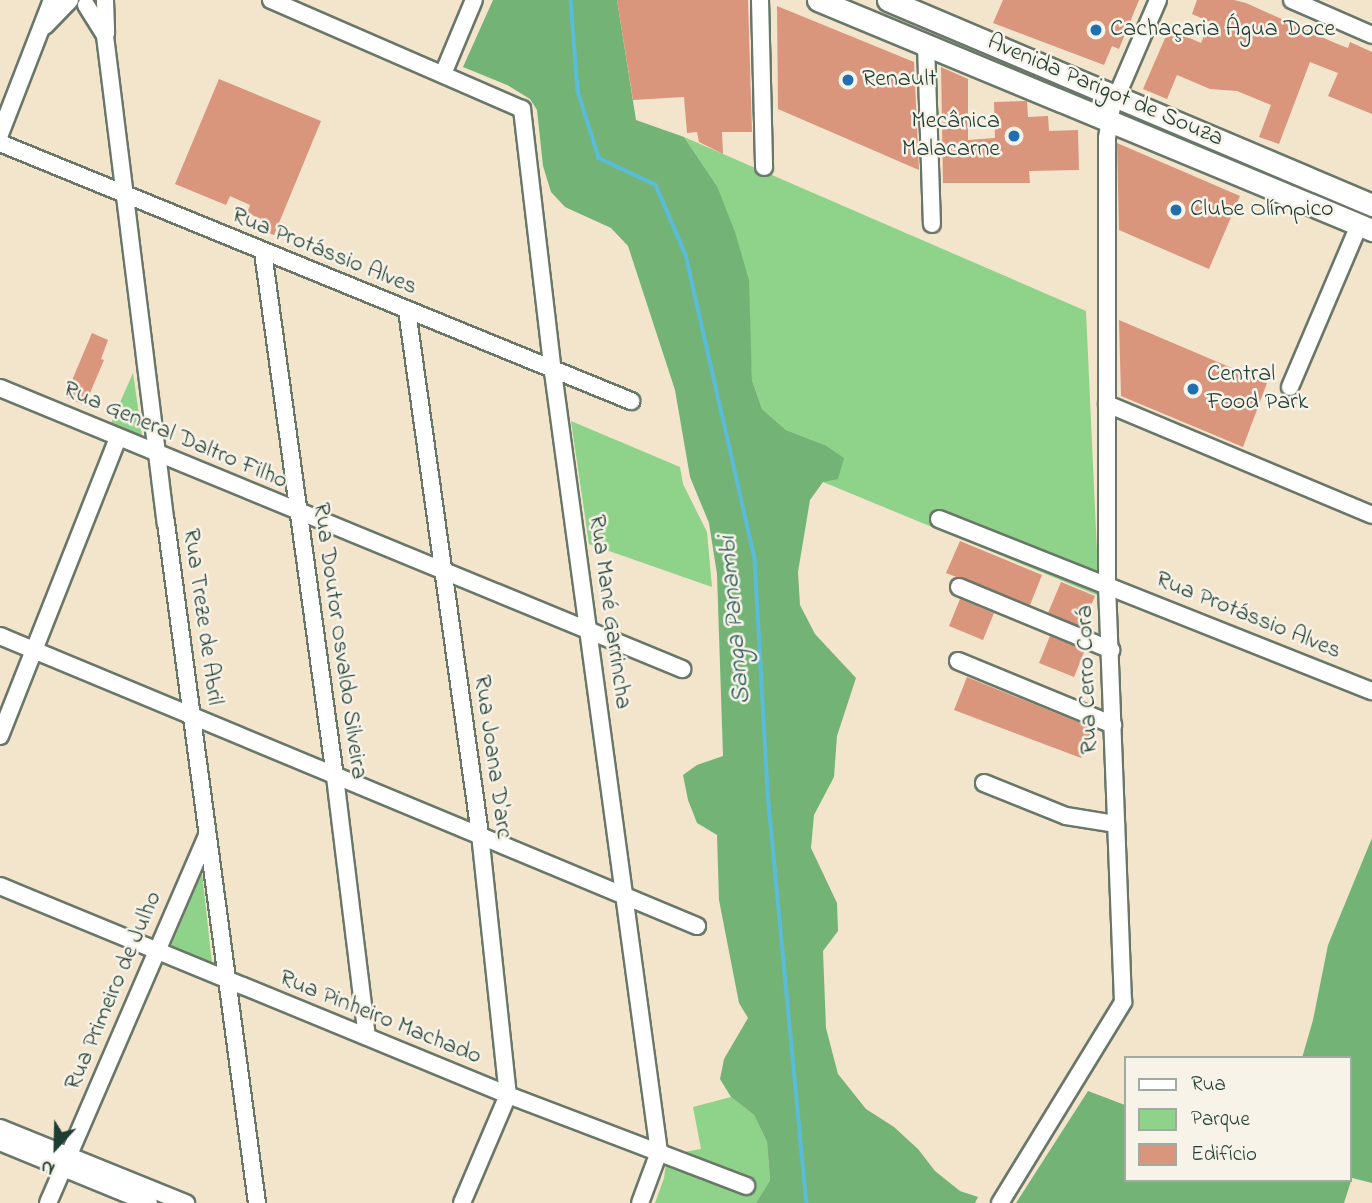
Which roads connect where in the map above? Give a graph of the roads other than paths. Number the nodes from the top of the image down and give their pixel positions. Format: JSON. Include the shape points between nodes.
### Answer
{"nodes":[{"id":1,"x":52,"y":0,"type":"edge"},
{"id":2,"x":105,"y":0,"type":"edge"},
{"id":3,"x":271,"y":0,"type":"edge"},
{"id":4,"x":474,"y":0,"type":"edge"},
{"id":5,"x":760,"y":0,"type":"edge"},
{"id":6,"x":818,"y":0,"type":"edge"},
{"id":7,"x":833,"y":0,"type":"edge"},
{"id":8,"x":854,"y":0,"type":"edge"},
{"id":9,"x":887,"y":0,"type":"edge"},
{"id":10,"x":1158,"y":0,"type":"edge"},
{"id":11,"x":1292,"y":0,"type":"edge"},
{"id":12,"x":82,"y":1,"type":"edge"},
{"id":13,"x":43,"y":27,"type":"junction"},
{"id":14,"x":1372,"y":35,"type":"edge"},
{"id":15,"x":106,"y":36,"type":"junction"},
{"id":16,"x":926,"y":45,"type":"junction"},
{"id":17,"x":443,"y":74,"type":"junction"},
{"id":18,"x":1021,"y":85,"type":"junction"},
{"id":19,"x":1116,"y":98,"type":"junction"},
{"id":20,"x":1108,"y":121,"type":"junction"},
{"id":21,"x":0,"y":134,"type":"edge"},
{"id":22,"x":0,"y":143,"type":"edge"},
{"id":23,"x":765,"y":167,"type":"dead end"},
{"id":24,"x":127,"y":196,"type":"junction"},
{"id":25,"x":1372,"y":205,"type":"edge"},
{"id":26,"x":932,"y":224,"type":"dead end"},
{"id":27,"x":1366,"y":228,"type":"edge"},
{"id":28,"x":263,"y":252,"type":"junction"},
{"id":29,"x":407,"y":310,"type":"junction"},
{"id":30,"x":553,"y":372,"type":"junction"},
{"id":31,"x":1290,"y":387,"type":"dead end"},
{"id":32,"x":0,"y":388,"type":"edge"},
{"id":33,"x":631,"y":401,"type":"dead end"},
{"id":34,"x":1107,"y":404,"type":"junction"},
{"id":35,"x":118,"y":438,"type":"junction"},
{"id":36,"x":158,"y":454,"type":"junction"},
{"id":37,"x":297,"y":512,"type":"junction"},
{"id":38,"x":1372,"y":515,"type":"edge"},
{"id":39,"x":939,"y":519,"type":"dead end"},
{"id":40,"x":443,"y":572,"type":"junction"},
{"id":41,"x":1107,"y":583,"type":"junction"},
{"id":42,"x":959,"y":587,"type":"dead end"},
{"id":43,"x":588,"y":632,"type":"junction"},
{"id":44,"x":0,"y":636,"type":"edge"},
{"id":45,"x":36,"y":650,"type":"junction"},
{"id":46,"x":1111,"y":650,"type":"junction"},
{"id":47,"x":958,"y":661,"type":"dead end"},
{"id":48,"x":682,"y":669,"type":"dead end"},
{"id":49,"x":1372,"y":691,"type":"edge"},
{"id":50,"x":192,"y":718,"type":"junction"},
{"id":51,"x":1114,"y":725,"type":"junction"},
{"id":52,"x":0,"y":736,"type":"edge"},
{"id":53,"x":335,"y":777,"type":"junction"},
{"id":54,"x":984,"y":783,"type":"dead end"},
{"id":55,"x":1116,"y":824,"type":"junction"},
{"id":56,"x":480,"y":834,"type":"junction"},
{"id":57,"x":207,"y":836,"type":"junction"},
{"id":58,"x":0,"y":886,"type":"edge"},
{"id":59,"x":625,"y":895,"type":"junction"},
{"id":60,"x":697,"y":926,"type":"dead end"},
{"id":61,"x":155,"y":950,"type":"junction"},
{"id":62,"x":229,"y":981,"type":"junction"},
{"id":63,"x":367,"y":1036,"type":"junction"},
{"id":64,"x":508,"y":1095,"type":"junction"},
{"id":65,"x":0,"y":1128,"type":"edge"},
{"id":66,"x":0,"y":1142,"type":"edge"},
{"id":67,"x":659,"y":1152,"type":"junction"},
{"id":68,"x":65,"y":1162,"type":"junction"},
{"id":69,"x":746,"y":1186,"type":"dead end"},
{"id":70,"x":48,"y":1203,"type":"edge"},
{"id":71,"x":149,"y":1203,"type":"edge"},
{"id":72,"x":186,"y":1203,"type":"edge"},
{"id":73,"x":257,"y":1203,"type":"edge"},
{"id":74,"x":462,"y":1203,"type":"edge"},
{"id":75,"x":640,"y":1203,"type":"edge"},
{"id":76,"x":1000,"y":1203,"type":"edge"}],
"edges":[{"from":1,"to":13,"type":"street"},
{"from":2,"to":15,"type":"street","name":"Rua Treze de Abril"},
{"from":3,"to":17,"type":"street"},
{"from":4,"to":17,"type":"street"},
{"from":5,"to":23,"type":"street"},
{"from":6,"to":16,"type":"main road","name":"Avenida Parigot de Souza"},
{"from":7,"to":8,"type":"main road"},
{"from":9,"to":19,"type":"main road","name":"Avenida Parigot de Souza"},
{"from":10,"to":19,"type":"street","name":"Rua Cerro Corá"},
{"from":11,"to":14,"type":"street"},
{"from":12,"to":13,"type":"street"},
{"from":12,"to":15,"type":"street","name":"Rua Treze de Abril"},
{"from":13,"to":21,"type":"street"},
{"from":15,"to":24,"type":"street","name":"Rua Treze de Abril"},
{"from":16,"to":18,"type":"main road","name":"Avenida Parigot de Souza"},
{"from":16,"to":26,"type":"street"},
{"from":17,"to":30,"type":"street","name":"Rua Mané Garrincha","via":[[522,109]]},
{"from":18,"to":19,"type":"main road","via":[[1095,106],[1109,105]]},
{"from":18,"to":20,"type":"main road","name":"Avenida Parigot de Souza"},
{"from":19,"to":20,"type":"street","name":"Rua Cerro Corá"},
{"from":19,"to":25,"type":"main road","name":"Avenida Parigot de Souza"},
{"from":20,"to":27,"type":"main road","name":"Avenida Parigot de Souza"},
{"from":20,"to":34,"type":"street","name":"Rua Cerro Corá"},
{"from":22,"to":24,"type":"street","name":"Rua Protássio Alves"},
{"from":24,"to":28,"type":"street","name":"Rua Protássio Alves"},
{"from":24,"to":36,"type":"street","name":"Rua Treze de Abril"},
{"from":27,"to":31,"type":"street"},
{"from":28,"to":29,"type":"street","name":"Rua Protássio Alves"},
{"from":28,"to":37,"type":"street","name":"Rua Doutor Osvaldo Silveira"},
{"from":29,"to":30,"type":"street","name":"Rua Protássio Alves"},
{"from":29,"to":40,"type":"street","name":"Rua Joana D'arc"},
{"from":30,"to":33,"type":"street","name":"Rua Protássio Alves"},
{"from":30,"to":43,"type":"street","name":"Rua Mané Garrincha"},
{"from":32,"to":35,"type":"street","name":"Rua General Daltro Filho"},
{"from":34,"to":38,"type":"street"},
{"from":34,"to":41,"type":"street","name":"Rua Cerro Corá"},
{"from":35,"to":36,"type":"street","name":"Rua General Daltro Filho"},
{"from":35,"to":45,"type":"street"},
{"from":36,"to":37,"type":"street","name":"Rua General Daltro Filho"},
{"from":36,"to":50,"type":"street","name":"Rua Treze de Abril"},
{"from":37,"to":40,"type":"street","name":"Rua General Daltro Filho"},
{"from":37,"to":53,"type":"street","name":"Rua Doutor Osvaldo Silveira"},
{"from":39,"to":41,"type":"street","name":"Rua Protássio Alves"},
{"from":40,"to":43,"type":"street","name":"Rua General Daltro Filho"},
{"from":40,"to":56,"type":"street","name":"Rua Joana D'arc"},
{"from":41,"to":46,"type":"street","name":"Rua Cerro Corá"},
{"from":41,"to":49,"type":"street","name":"Rua Protássio Alves"},
{"from":42,"to":46,"type":"street"},
{"from":43,"to":48,"type":"street","name":"Rua General Daltro Filho"},
{"from":43,"to":59,"type":"street","name":"Rua Mané Garrincha"},
{"from":44,"to":45,"type":"street"},
{"from":45,"to":50,"type":"street"},
{"from":45,"to":52,"type":"street"},
{"from":46,"to":51,"type":"street","name":"Rua Cerro Corá"},
{"from":47,"to":51,"type":"street"},
{"from":50,"to":53,"type":"street"},
{"from":50,"to":57,"type":"street","name":"Rua Treze de Abril"},
{"from":51,"to":55,"type":"street","name":"Rua Cerro Corá"},
{"from":53,"to":56,"type":"street"},
{"from":53,"to":63,"type":"street","name":"Rua Doutor Osvaldo Silveira"},
{"from":54,"to":55,"type":"street","via":[[1066,816]]},
{"from":55,"to":76,"type":"street","name":"Rua Cerro Corá","via":[[1123,1002]]},
{"from":56,"to":59,"type":"street"},
{"from":56,"to":64,"type":"street","name":"Rua Joana D'arc"},
{"from":57,"to":61,"type":"street","name":"Rua Primeiro de Julho"},
{"from":57,"to":62,"type":"street","name":"Rua Treze de Abril"},
{"from":58,"to":61,"type":"street","name":"Rua Pinheiro Machado"},
{"from":59,"to":60,"type":"street"},
{"from":59,"to":67,"type":"street","name":"Rua Mané Garrincha"},
{"from":61,"to":62,"type":"street","name":"Rua Pinheiro Machado"},
{"from":61,"to":68,"type":"street","name":"Rua Primeiro de Julho"},
{"from":62,"to":63,"type":"street","name":"Rua Pinheiro Machado"},
{"from":62,"to":73,"type":"street","name":"Rua Treze de Abril"},
{"from":63,"to":64,"type":"street","name":"Rua Pinheiro Machado"},
{"from":64,"to":67,"type":"street","name":"Rua Pinheiro Machado"},
{"from":64,"to":74,"type":"street","name":"Rua Joana D'arc"},
{"from":65,"to":68,"type":"street"},
{"from":66,"to":68,"type":"street"},
{"from":67,"to":69,"type":"street","name":"Rua Pinheiro Machado"},
{"from":67,"to":75,"type":"street","name":"Rua Mané Garrincha"},
{"from":68,"to":70,"type":"street","name":"Rua Primeiro de Julho"},
{"from":68,"to":71,"type":"street"},
{"from":68,"to":72,"type":"street"}]}
